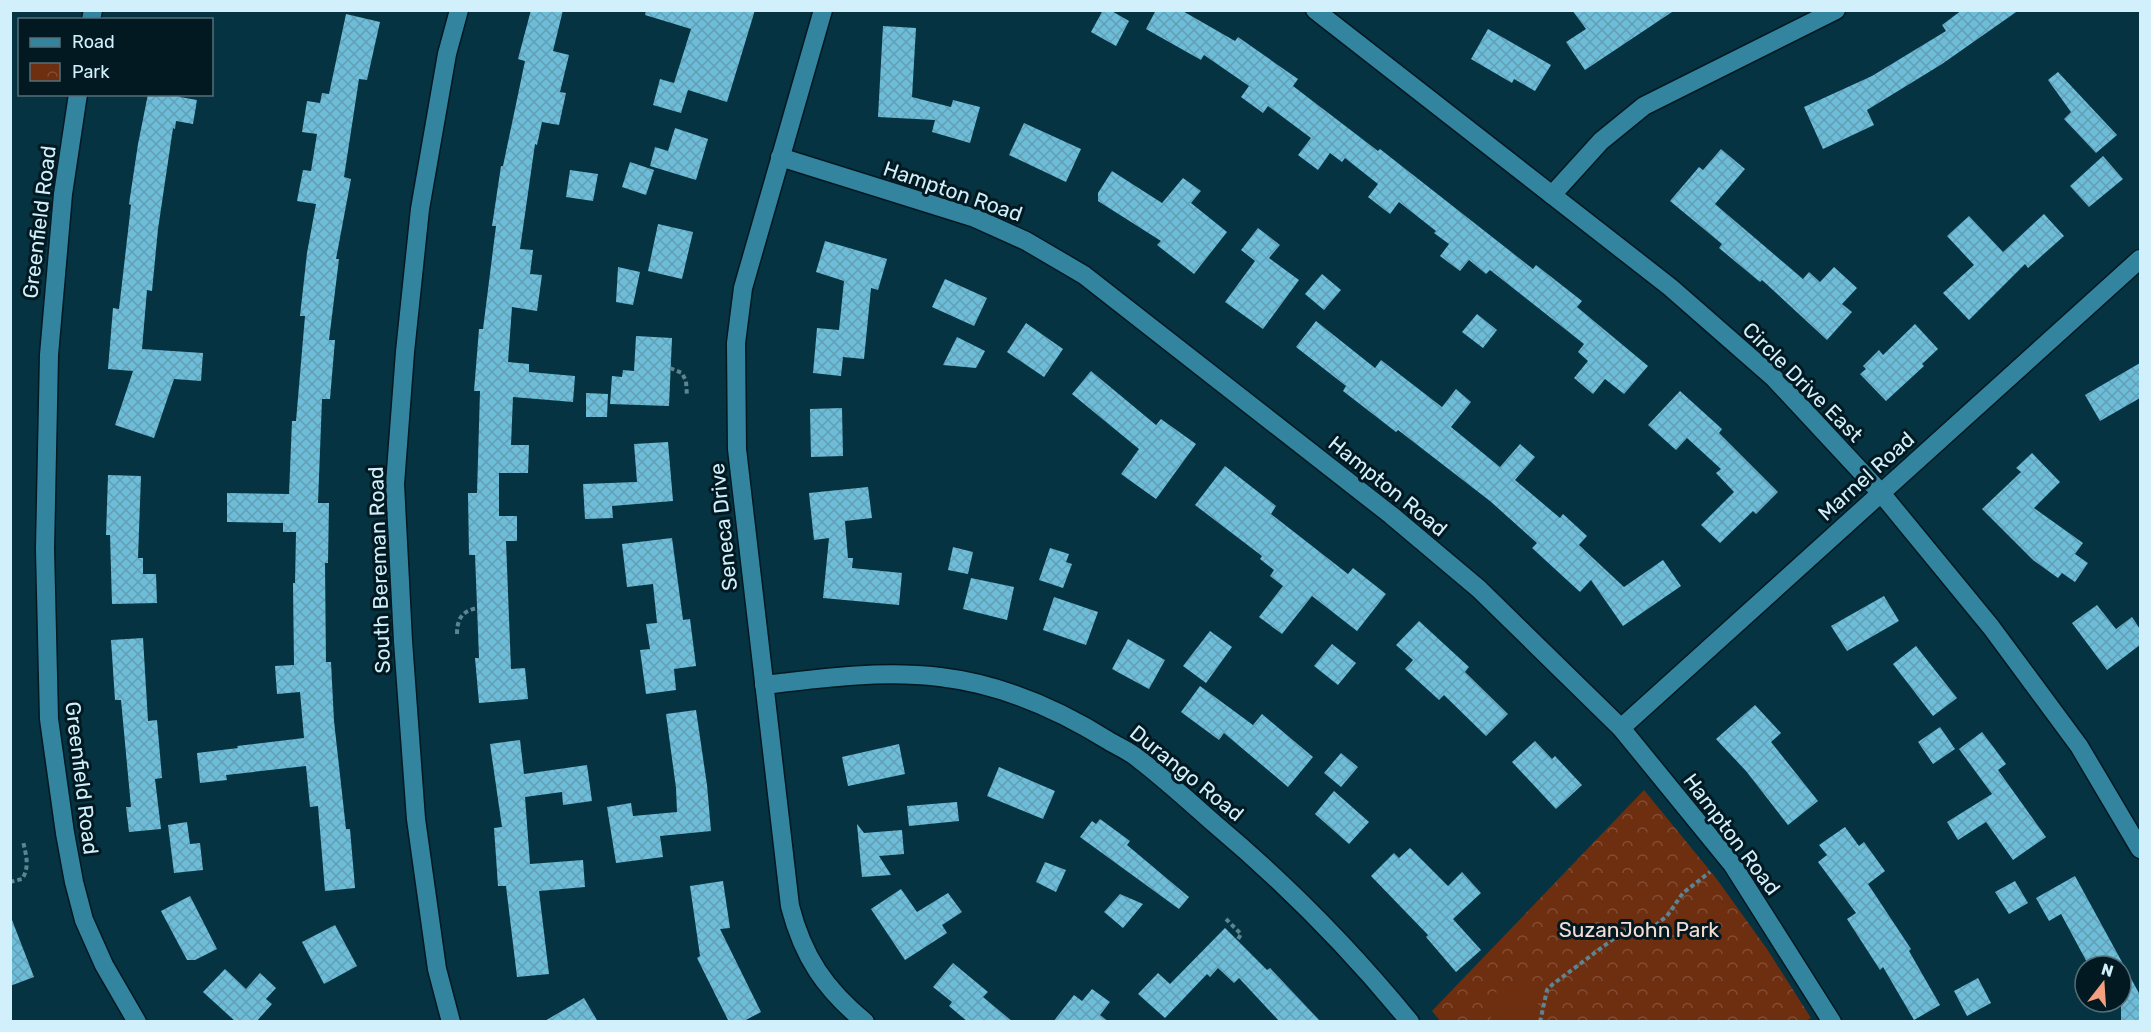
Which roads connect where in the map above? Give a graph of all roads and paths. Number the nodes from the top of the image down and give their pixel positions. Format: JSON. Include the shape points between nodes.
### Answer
{"nodes":[{"id":1,"x":459,"y":10,"type":"edge"},
{"id":2,"x":823,"y":10,"type":"edge"},
{"id":3,"x":1315,"y":10,"type":"edge"},
{"id":4,"x":1836,"y":10,"type":"edge"},
{"id":5,"x":78,"y":96,"type":"edge"},
{"id":6,"x":780,"y":158,"type":"junction"},
{"id":7,"x":1552,"y":195,"type":"junction"},
{"id":8,"x":2140,"y":260,"type":"edge"},
{"id":9,"x":670,"y":368,"type":"dead end"},
{"id":10,"x":687,"y":396,"type":"dead end"},
{"id":11,"x":1881,"y":493,"type":"junction"},
{"id":12,"x":477,"y":608,"type":"dead end"},
{"id":13,"x":457,"y":634,"type":"dead end"},
{"id":14,"x":764,"y":685,"type":"junction"},
{"id":15,"x":1621,"y":728,"type":"junction"},
{"id":16,"x":23,"y":841,"type":"dead end"},
{"id":17,"x":2140,"y":849,"type":"edge"},
{"id":18,"x":1713,"y":870,"type":"dead end"},
{"id":19,"x":10,"y":882,"type":"edge"},
{"id":20,"x":1226,"y":919,"type":"dead end"},
{"id":21,"x":1237,"y":940,"type":"dead end"},
{"id":22,"x":137,"y":1022,"type":"edge"},
{"id":23,"x":451,"y":1022,"type":"edge"},
{"id":24,"x":865,"y":1022,"type":"edge"},
{"id":25,"x":1410,"y":1022,"type":"edge"},
{"id":26,"x":1540,"y":1022,"type":"edge"},
{"id":27,"x":1832,"y":1022,"type":"edge"}],
"edges":[{"from":1,"to":23,"type":"street","name":"South Bereman Road","via":[[447,54],[420,209],[395,484],[416,819],[437,969]]},
{"from":2,"to":6,"type":"street","name":"Seneca Drive"},
{"from":3,"to":7,"type":"street","name":"Circle Drive East"},
{"from":4,"to":7,"type":"street","via":[[1644,106],[1601,141]]},
{"from":5,"to":22,"type":"street","name":"Greenfield Road","via":[[63,194],[48,355],[45,549],[49,719],[65,833],[84,920],[104,965]]},
{"from":6,"to":14,"type":"street","name":"Seneca Drive","via":[[743,288],[736,343],[737,449]]},
{"from":6,"to":15,"type":"street","name":"Hampton Road","via":[[975,218],[1026,241],[1084,275],[1391,515],[1479,589]]},
{"from":7,"to":11,"type":"street","name":"Circle Drive East","via":[[1670,287],[1774,378]]},
{"from":8,"to":11,"type":"street","name":"Marnel Road"},
{"from":9,"to":10,"type":"path","via":[[682,373]]},
{"from":11,"to":15,"type":"street","name":"Marnel Road"},
{"from":11,"to":17,"type":"street","name":"Circle Drive East","via":[[1991,627],[2079,746]]},
{"from":12,"to":13,"type":"path","via":[[463,613]]},
{"from":14,"to":24,"type":"street","name":"Seneca Drive","via":[[787,888],[795,926],[820,975]]},
{"from":14,"to":25,"type":"street","name":"Durango Road","via":[[876,675],[941,677],[1022,698],[1094,731],[1138,758],[1258,860],[1379,984]]},
{"from":15,"to":27,"type":"street","name":"Hampton Road","via":[[1732,864]]},
{"from":16,"to":19,"type":"path","via":[[26,872],[22,879]]},
{"from":18,"to":26,"type":"path","via":[[1683,892],[1667,916],[1647,932],[1628,928],[1552,984]]},
{"from":20,"to":21,"type":"path","via":[[1241,934]]}]}
